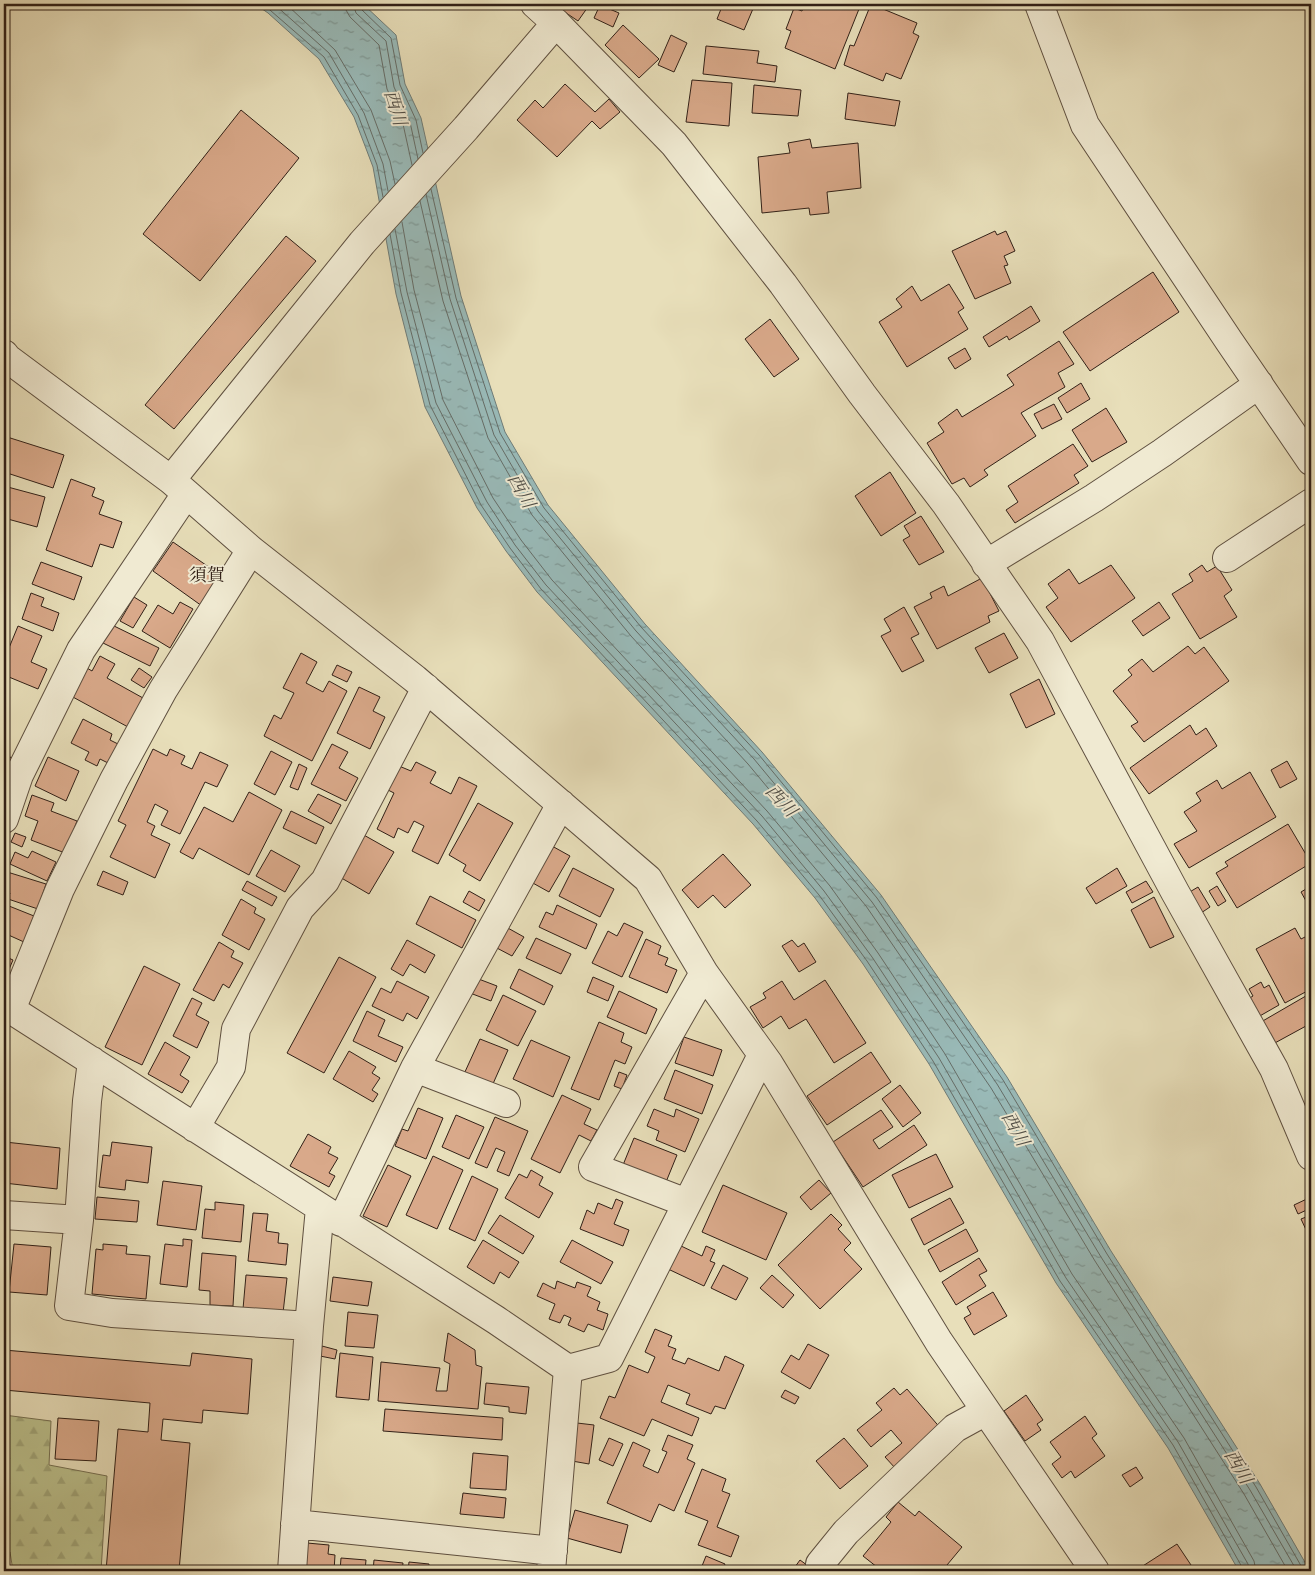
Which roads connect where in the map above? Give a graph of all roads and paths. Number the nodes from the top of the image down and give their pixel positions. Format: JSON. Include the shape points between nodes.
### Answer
{"nodes":[{"id":1,"x":535,"y":4,"type":"edge"},
{"id":2,"x":1039,"y":4,"type":"edge"},
{"id":3,"x":556,"y":23,"type":"junction"},
{"id":4,"x":5,"y":360,"type":"edge"},
{"id":5,"x":1259,"y":384,"type":"junction"},
{"id":6,"x":1311,"y":461,"type":"edge"},
{"id":7,"x":178,"y":487,"type":"junction"},
{"id":8,"x":1311,"y":503,"type":"edge"},
{"id":9,"x":251,"y":550,"type":"junction"},
{"id":10,"x":1227,"y":558,"type":"dead end"},
{"id":11,"x":986,"y":564,"type":"junction"},
{"id":12,"x":426,"y":688,"type":"junction"},
{"id":13,"x":561,"y":804,"type":"junction"},
{"id":14,"x":4,"y":819,"type":"edge"},
{"id":15,"x":704,"y":973,"type":"junction"},
{"id":16,"x":8,"y":1007,"type":"edge"},
{"id":17,"x":762,"y":1055,"type":"junction"},
{"id":18,"x":92,"y":1061,"type":"junction"},
{"id":19,"x":415,"y":1068,"type":"junction"},
{"id":20,"x":506,"y":1103,"type":"dead end"},
{"id":21,"x":195,"y":1128,"type":"junction"},
{"id":22,"x":1311,"y":1156,"type":"edge"},
{"id":23,"x":687,"y":1203,"type":"junction"},
{"id":24,"x":4,"y":1215,"type":"edge"},
{"id":25,"x":331,"y":1215,"type":"junction"},
{"id":26,"x":78,"y":1220,"type":"junction"},
{"id":27,"x":309,"y":1326,"type":"junction"},
{"id":28,"x":568,"y":1369,"type":"junction"},
{"id":29,"x":986,"y":1411,"type":"junction"},
{"id":30,"x":295,"y":1524,"type":"junction"},
{"id":31,"x":552,"y":1561,"type":"edge"},
{"id":32,"x":820,"y":1564,"type":"dead end"},
{"id":33,"x":292,"y":1571,"type":"edge"},
{"id":34,"x":1095,"y":1571,"type":"edge"}],
"edges":[{"from":1,"to":3,"type":"street"},
{"from":2,"to":5,"type":"street","via":[[1085,125]]},
{"from":3,"to":7,"type":"street","via":[[362,243]]},
{"from":3,"to":11,"type":"street","via":[[674,144],[783,284],[946,504]]},
{"from":4,"to":7,"type":"street"},
{"from":5,"to":6,"type":"street"},
{"from":5,"to":11,"type":"street","via":[[1094,498]]},
{"from":7,"to":9,"type":"street"},
{"from":7,"to":14,"type":"street","via":[[81,650],[19,775]]},
{"from":8,"to":10,"type":"street"},
{"from":9,"to":12,"type":"street"},
{"from":9,"to":16,"type":"street","via":[[163,690],[114,780],[60,889]]},
{"from":11,"to":22,"type":"street","via":[[1040,641],[1274,1070]]},
{"from":12,"to":13,"type":"street"},
{"from":12,"to":21,"type":"street","via":[[325,881],[300,908],[236,1029],[231,1067]]},
{"from":13,"to":15,"type":"street","via":[[648,879]]},
{"from":13,"to":19,"type":"street"},
{"from":15,"to":17,"type":"street"},
{"from":15,"to":23,"type":"street","via":[[593,1167]]},
{"from":16,"to":18,"type":"street"},
{"from":17,"to":23,"type":"street"},
{"from":17,"to":29,"type":"street","via":[[939,1342]]},
{"from":18,"to":21,"type":"street"},
{"from":18,"to":26,"type":"street"},
{"from":19,"to":20,"type":"street"},
{"from":19,"to":25,"type":"street"},
{"from":21,"to":25,"type":"street"},
{"from":23,"to":28,"type":"street","via":[[609,1358]]},
{"from":24,"to":26,"type":"street"},
{"from":25,"to":27,"type":"street"},
{"from":25,"to":28,"type":"street"},
{"from":26,"to":27,"type":"street","via":[[69,1306],[112,1313]]},
{"from":27,"to":30,"type":"street"},
{"from":28,"to":31,"type":"street"},
{"from":29,"to":32,"type":"street","via":[[955,1428],[846,1532]]},
{"from":29,"to":34,"type":"street"},
{"from":30,"to":31,"type":"street"},
{"from":30,"to":33,"type":"street"}]}
